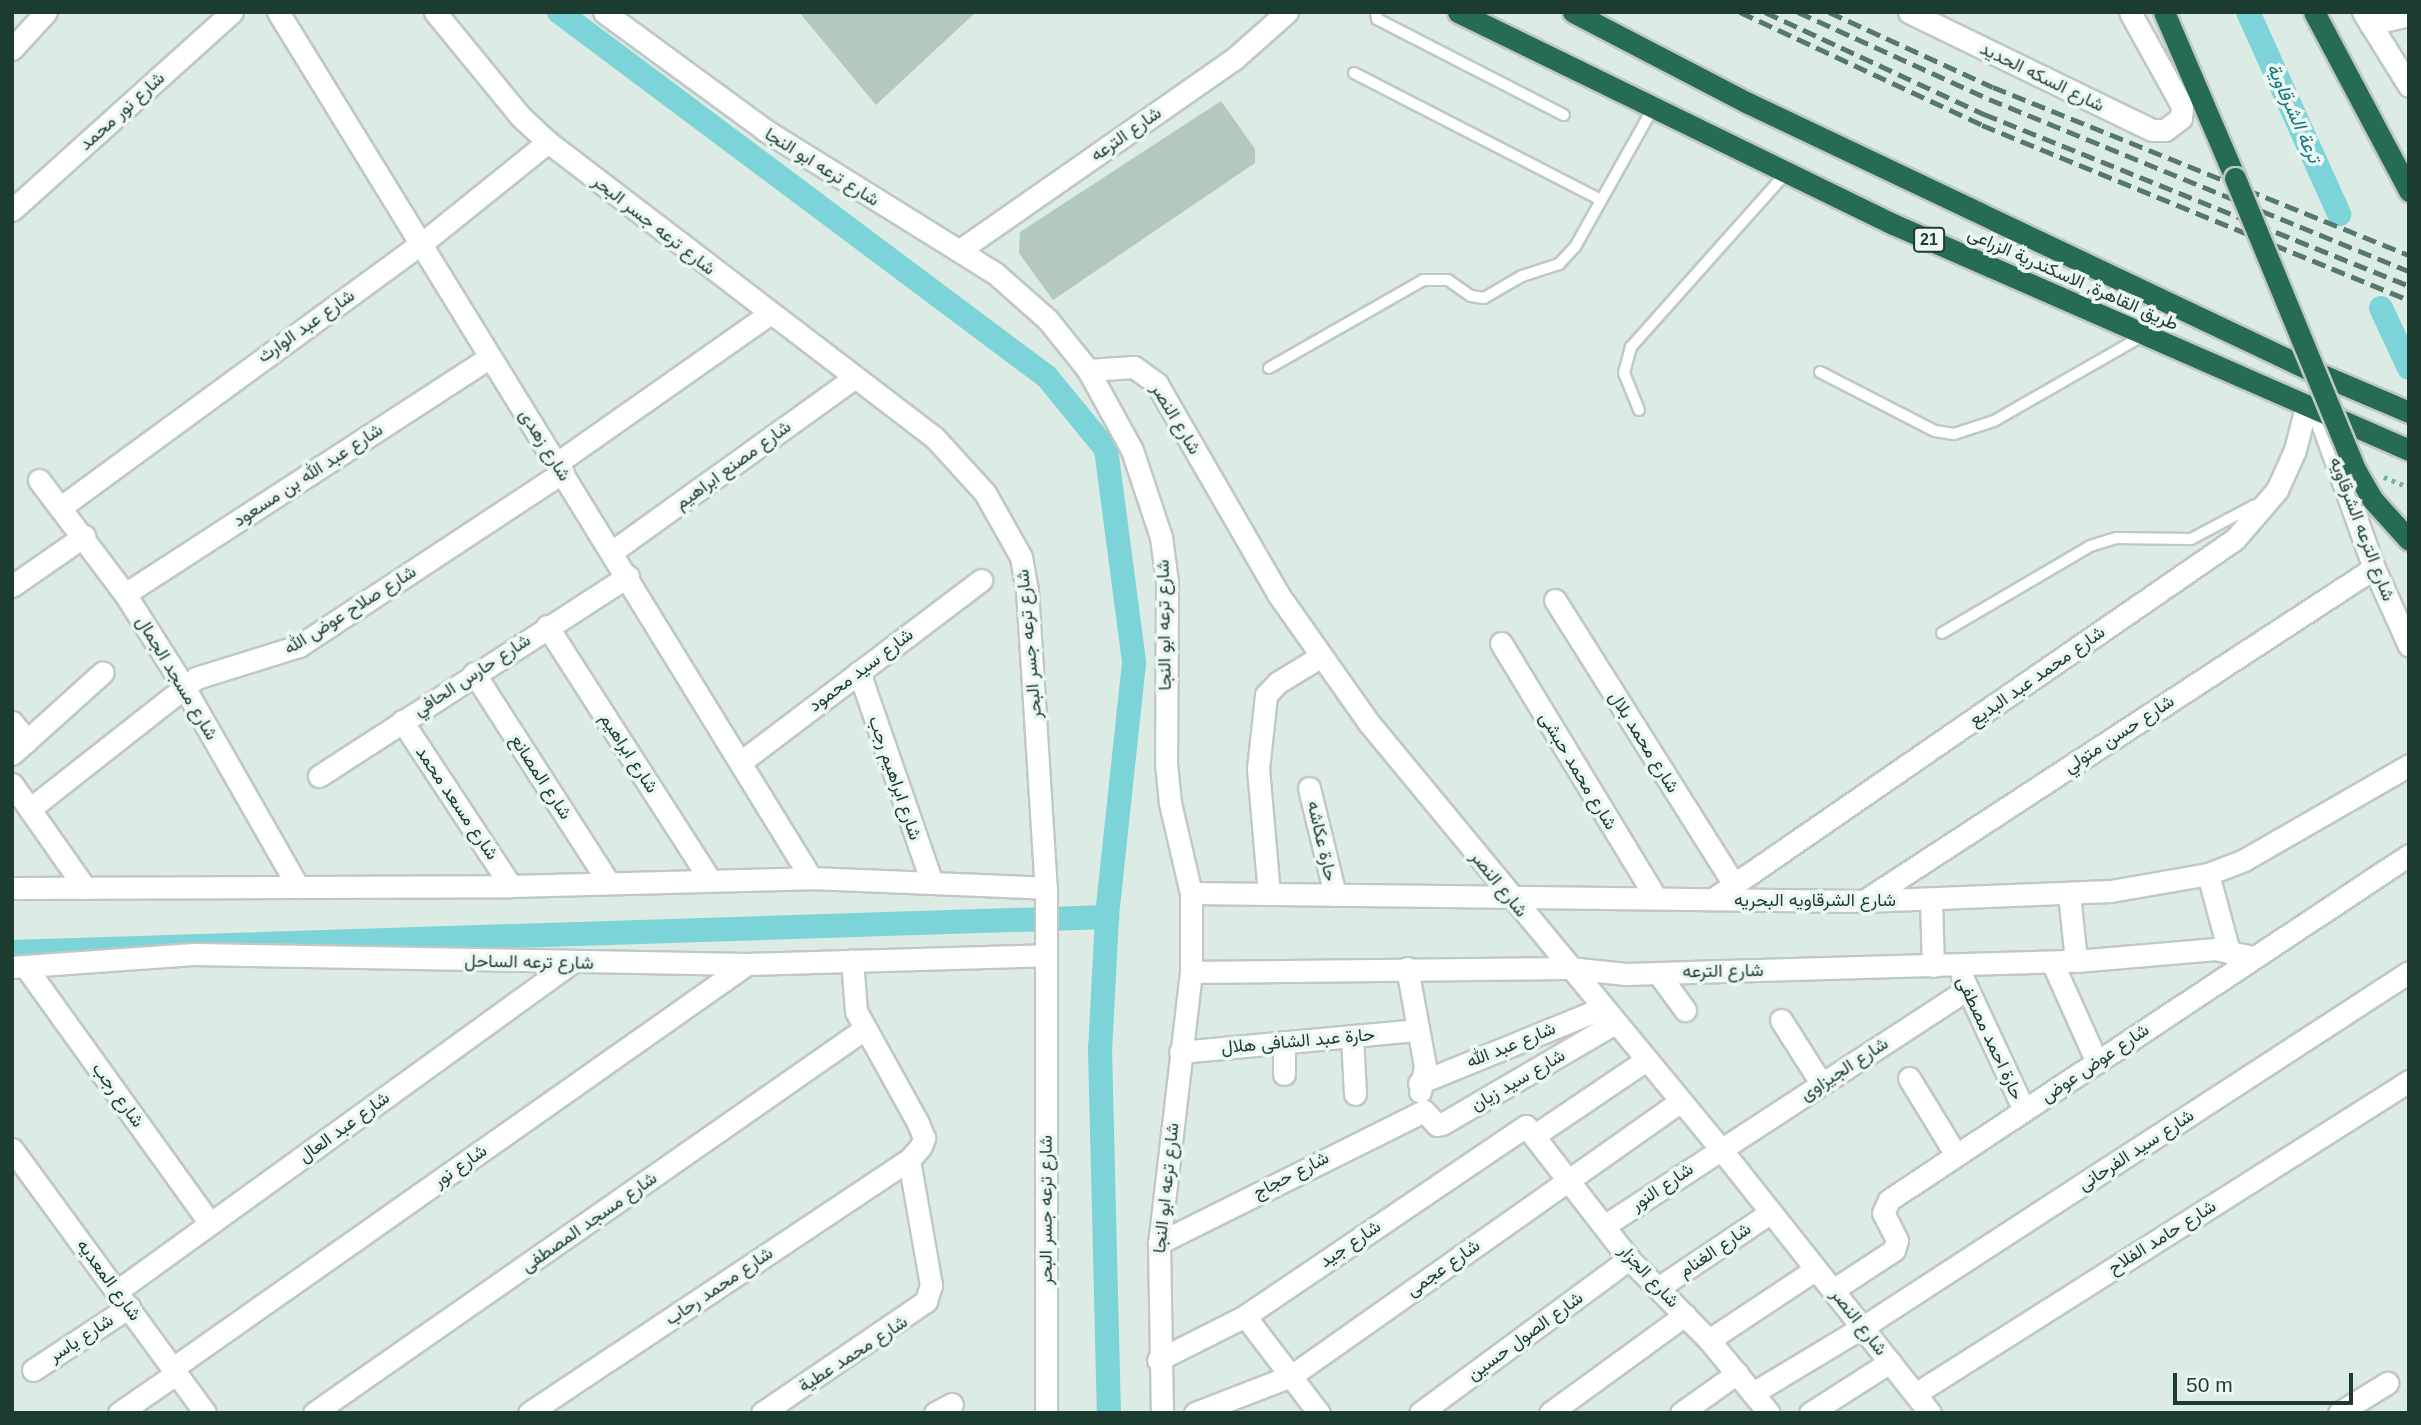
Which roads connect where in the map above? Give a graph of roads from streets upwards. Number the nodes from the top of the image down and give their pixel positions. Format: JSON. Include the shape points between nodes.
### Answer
{"nodes":[{"id":1,"x":46,"y":12,"type":"edge"},
{"id":2,"x":232,"y":12,"type":"edge"},
{"id":3,"x":278,"y":12,"type":"edge"},
{"id":4,"x":435,"y":12,"type":"edge"},
{"id":5,"x":604,"y":12,"type":"edge"},
{"id":6,"x":1287,"y":12,"type":"edge"},
{"id":7,"x":1458,"y":12,"type":"edge"},
{"id":8,"x":1573,"y":12,"type":"edge"},
{"id":9,"x":1909,"y":12,"type":"edge"},
{"id":10,"x":2130,"y":12,"type":"edge"},
{"id":11,"x":2164,"y":12,"type":"edge"},
{"id":12,"x":2314,"y":12,"type":"edge"},
{"id":13,"x":2409,"y":15,"type":"edge"},
{"id":14,"x":2366,"y":18,"type":"edge"},
{"id":15,"x":12,"y":49,"type":"edge"},
{"id":16,"x":2409,"y":86,"type":"edge"},
{"id":17,"x":548,"y":142,"type":"junction"},
{"id":18,"x":2409,"y":191,"type":"edge"},
{"id":19,"x":12,"y":210,"type":"edge"},
{"id":20,"x":421,"y":244,"type":"junction"},
{"id":21,"x":960,"y":250,"type":"junction"},
{"id":22,"x":769,"y":314,"type":"junction"},
{"id":23,"x":490,"y":357,"type":"junction"},
{"id":24,"x":1088,"y":370,"type":"junction"},
{"id":25,"x":854,"y":378,"type":"junction"},
{"id":26,"x":2312,"y":409,"type":"junction"},
{"id":27,"x":2409,"y":412,"type":"edge"},
{"id":28,"x":2409,"y":450,"type":"edge"},
{"id":29,"x":560,"y":467,"type":"junction"},
{"id":30,"x":39,"y":480,"type":"dead end"},
{"id":31,"x":61,"y":507,"type":"junction"},
{"id":32,"x":84,"y":536,"type":"junction"},
{"id":33,"x":2409,"y":540,"type":"edge"},
{"id":34,"x":612,"y":551,"type":"junction"},
{"id":35,"x":2374,"y":568,"type":"junction"},
{"id":36,"x":628,"y":576,"type":"junction"},
{"id":37,"x":981,"y":580,"type":"dead end"},
{"id":38,"x":12,"y":586,"type":"edge"},
{"id":39,"x":125,"y":594,"type":"junction"},
{"id":40,"x":1555,"y":600,"type":"dead end"},
{"id":41,"x":547,"y":626,"type":"junction"},
{"id":42,"x":1501,"y":643,"type":"dead end"},
{"id":43,"x":2409,"y":646,"type":"edge"},
{"id":44,"x":1320,"y":656,"type":"junction"},
{"id":45,"x":103,"y":672,"type":"dead end"},
{"id":46,"x":859,"y":672,"type":"junction"},
{"id":47,"x":474,"y":673,"type":"junction"},
{"id":48,"x":184,"y":687,"type":"junction"},
{"id":49,"x":402,"y":721,"type":"junction"},
{"id":50,"x":12,"y":722,"type":"edge"},
{"id":51,"x":20,"y":748,"type":"edge"},
{"id":52,"x":741,"y":761,"type":"junction"},
{"id":53,"x":2409,"y":765,"type":"edge"},
{"id":54,"x":318,"y":776,"type":"dead end"},
{"id":55,"x":12,"y":784,"type":"edge"},
{"id":56,"x":1309,"y":788,"type":"dead end"},
{"id":57,"x":31,"y":808,"type":"junction"},
{"id":58,"x":2409,"y":855,"type":"edge"},
{"id":59,"x":2208,"y":874,"type":"junction"},
{"id":60,"x":811,"y":878,"type":"junction"},
{"id":61,"x":710,"y":880,"type":"junction"},
{"id":62,"x":608,"y":882,"type":"junction"},
{"id":63,"x":932,"y":883,"type":"junction"},
{"id":64,"x":1734,"y":884,"type":"junction"},
{"id":65,"x":511,"y":886,"type":"junction"},
{"id":66,"x":298,"y":887,"type":"junction"},
{"id":67,"x":12,"y":888,"type":"edge"},
{"id":68,"x":85,"y":888,"type":"junction"},
{"id":69,"x":1046,"y":888,"type":"junction"},
{"id":70,"x":1191,"y":893,"type":"junction"},
{"id":71,"x":1269,"y":894,"type":"junction"},
{"id":72,"x":1335,"y":894,"type":"junction"},
{"id":73,"x":2069,"y":894,"type":"junction"},
{"id":74,"x":1509,"y":897,"type":"junction"},
{"id":75,"x":1656,"y":898,"type":"junction"},
{"id":76,"x":1713,"y":899,"type":"junction"},
{"id":77,"x":1931,"y":900,"type":"junction"},
{"id":78,"x":1864,"y":901,"type":"junction"},
{"id":79,"x":2229,"y":952,"type":"junction"},
{"id":80,"x":1046,"y":955,"type":"junction"},
{"id":81,"x":2254,"y":957,"type":"junction"},
{"id":82,"x":852,"y":960,"type":"junction"},
{"id":83,"x":2076,"y":961,"type":"junction"},
{"id":84,"x":2052,"y":962,"type":"junction"},
{"id":85,"x":571,"y":963,"type":"junction"},
{"id":86,"x":747,"y":964,"type":"junction"},
{"id":87,"x":1957,"y":965,"type":"junction"},
{"id":88,"x":1933,"y":966,"type":"junction"},
{"id":89,"x":19,"y":967,"type":"edge"},
{"id":90,"x":1407,"y":968,"type":"junction"},
{"id":91,"x":1569,"y":968,"type":"junction"},
{"id":92,"x":1191,"y":972,"type":"junction"},
{"id":93,"x":2409,"y":972,"type":"edge"},
{"id":94,"x":1658,"y":973,"type":"junction"},
{"id":95,"x":1968,"y":989,"type":"junction"},
{"id":96,"x":1685,"y":1010,"type":"dead end"},
{"id":97,"x":1609,"y":1015,"type":"junction"},
{"id":98,"x":1781,"y":1020,"type":"dead end"},
{"id":99,"x":863,"y":1030,"type":"junction"},
{"id":100,"x":1416,"y":1030,"type":"junction"},
{"id":101,"x":1352,"y":1036,"type":"junction"},
{"id":102,"x":1284,"y":1042,"type":"junction"},
{"id":103,"x":1180,"y":1052,"type":"junction"},
{"id":104,"x":1475,"y":1060,"type":"junction"},
{"id":105,"x":1646,"y":1060,"type":"junction"},
{"id":106,"x":2097,"y":1062,"type":"junction"},
{"id":107,"x":1284,"y":1074,"type":"dead end"},
{"id":108,"x":1909,"y":1078,"type":"dead end"},
{"id":109,"x":2409,"y":1080,"type":"edge"},
{"id":110,"x":1419,"y":1083,"type":"junction"},
{"id":111,"x":1821,"y":1083,"type":"junction"},
{"id":112,"x":1496,"y":1092,"type":"junction"},
{"id":113,"x":1355,"y":1094,"type":"dead end"},
{"id":114,"x":1681,"y":1101,"type":"junction"},
{"id":115,"x":2024,"y":1110,"type":"junction"},
{"id":116,"x":1424,"y":1111,"type":"junction"},
{"id":117,"x":1535,"y":1135,"type":"junction"},
{"id":118,"x":1720,"y":1148,"type":"junction"},
{"id":119,"x":12,"y":1149,"type":"edge"},
{"id":120,"x":1956,"y":1155,"type":"junction"},
{"id":121,"x":909,"y":1160,"type":"junction"},
{"id":122,"x":1569,"y":1180,"type":"junction"},
{"id":123,"x":1771,"y":1212,"type":"junction"},
{"id":124,"x":210,"y":1223,"type":"junction"},
{"id":125,"x":1604,"y":1226,"type":"junction"},
{"id":126,"x":1159,"y":1242,"type":"junction"},
{"id":127,"x":1629,"y":1259,"type":"junction"},
{"id":128,"x":1816,"y":1269,"type":"junction"},
{"id":129,"x":1658,"y":1288,"type":"junction"},
{"id":130,"x":1833,"y":1290,"type":"junction"},
{"id":131,"x":123,"y":1299,"type":"junction"},
{"id":132,"x":1685,"y":1315,"type":"junction"},
{"id":133,"x":1245,"y":1316,"type":"junction"},
{"id":134,"x":1863,"y":1328,"type":"junction"},
{"id":135,"x":1709,"y":1340,"type":"junction"},
{"id":136,"x":1158,"y":1360,"type":"junction"},
{"id":137,"x":1890,"y":1362,"type":"junction"},
{"id":138,"x":33,"y":1370,"type":"dead end"},
{"id":139,"x":175,"y":1371,"type":"junction"},
{"id":140,"x":1737,"y":1373,"type":"junction"},
{"id":141,"x":1291,"y":1376,"type":"junction"},
{"id":142,"x":2387,"y":1383,"type":"dead end"},
{"id":143,"x":1753,"y":1393,"type":"junction"},
{"id":144,"x":1915,"y":1394,"type":"junction"},
{"id":145,"x":1929,"y":1412,"type":"edge"},
{"id":146,"x":119,"y":1413,"type":"edge"},
{"id":147,"x":205,"y":1413,"type":"edge"},
{"id":148,"x":314,"y":1413,"type":"edge"},
{"id":149,"x":529,"y":1413,"type":"edge"},
{"id":150,"x":762,"y":1413,"type":"edge"},
{"id":151,"x":1046,"y":1413,"type":"edge"},
{"id":152,"x":1161,"y":1413,"type":"edge"},
{"id":153,"x":1195,"y":1413,"type":"edge"},
{"id":154,"x":1319,"y":1413,"type":"edge"},
{"id":155,"x":1420,"y":1413,"type":"edge"},
{"id":156,"x":1550,"y":1413,"type":"edge"},
{"id":157,"x":1681,"y":1413,"type":"edge"},
{"id":158,"x":1769,"y":1413,"type":"edge"},
{"id":159,"x":1810,"y":1413,"type":"edge"},
{"id":160,"x":2339,"y":1413,"type":"edge"}],
"edges":[{"from":1,"to":15,"type":"street"},
{"from":2,"to":19,"type":"street","name":"شارع نور محمد"},
{"from":3,"to":20,"type":"street","name":"شارع زهدى"},
{"from":4,"to":17,"type":"street","name":"شارع ترعه جسر البحر","via":[[520,116]]},
{"from":5,"to":21,"type":"street","name":"شارع ترعه ابو النجا","via":[[765,130]]},
{"from":6,"to":21,"type":"street","name":"شارع الترعه","via":[[1234,59]]},
{"from":7,"to":26,"type":"highway","name":"طريق القاهرة, الاسكندرية الزراعى","number":"21","via":[[1786,173]]},
{"from":8,"to":27,"type":"highway","name":"طريق القاهرة, الاسكندرية الزراعى","via":[[1748,103],[2308,369]]},
{"from":9,"to":10,"type":"street","name":"شارع السكه الحديد","via":[[2152,130],[2165,130],[2176,122],[2182,106]]},
{"from":11,"to":33,"type":"highway","bridge":true,"via":[[2356,471],[2372,499]]},
{"from":12,"to":18,"type":"highway"},
{"from":13,"to":14,"type":"street"},
{"from":14,"to":16,"type":"street"},
{"from":17,"to":20,"type":"street","name":"شارع عبد الوارث"},
{"from":17,"to":22,"type":"street","name":"شارع ترعه جسر البحر"},
{"from":20,"to":23,"type":"street","name":"شارع زهدى"},
{"from":20,"to":31,"type":"street","name":"شارع عبد الوارث"},
{"from":21,"to":24,"type":"street","name":"شارع ترعه ابو النجا","via":[[996,274],[1048,320]]},
{"from":22,"to":25,"type":"street","name":"شارع ترعه جسر البحر"},
{"from":22,"to":29,"type":"street","name":"شارع صلاح عوض الله"},
{"from":23,"to":29,"type":"street","name":"شارع زهدى"},
{"from":23,"to":39,"type":"street","name":"شارع عبد الله بن مسعود"},
{"from":24,"to":44,"type":"street","name":"شارع النصر","via":[[1134,367],[1157,384],[1278,594]]},
{"from":24,"to":70,"type":"street","name":"شارع ترعه ابو النجا","via":[[1132,450],[1161,537],[1167,582],[1166,763],[1170,803]]},
{"from":25,"to":34,"type":"street","name":"شارع مصنع ابراهيم"},
{"from":25,"to":69,"type":"street","name":"شارع ترعه جسر البحر","via":[[935,438],[960,463],[1007,527],[1021,557]]},
{"from":26,"to":28,"type":"highway","name":"طريق القاهرة, الاسكندرية الزراعى","number":"21"},
{"from":26,"to":35,"type":"street","name":"شارع الترعه الشرقاويه"},
{"from":26,"to":64,"type":"street","name":"شارع محمد عبد البديع","via":[[2277,490],[2250,524],[2217,552]]},
{"from":29,"to":34,"type":"street","name":"شارع زهدى"},
{"from":29,"to":48,"type":"street","name":"شارع صلاح عوض الله","via":[[299,646],[259,661],[209,671]]},
{"from":30,"to":31,"type":"street","name":"شارع مسجد الجمال"},
{"from":31,"to":32,"type":"street","name":"شارع مسجد الجمال"},
{"from":32,"to":38,"type":"street"},
{"from":32,"to":39,"type":"street","name":"شارع مسجد الجمال"},
{"from":34,"to":36,"type":"street","name":"شارع زهدى"},
{"from":35,"to":43,"type":"street","name":"شارع الترعه الشرقاويه"},
{"from":35,"to":78,"type":"street","name":"شارع حسن متولي"},
{"from":36,"to":41,"type":"street","name":"شارع حارس الحافي"},
{"from":36,"to":52,"type":"street","name":"شارع زهدى"},
{"from":37,"to":46,"type":"street","name":"شارع سيد محمود"},
{"from":39,"to":48,"type":"street","name":"شارع مسجد الجمال"},
{"from":40,"to":64,"type":"street","name":"شارع محمد بلال"},
{"from":41,"to":47,"type":"street","name":"شارع حارس الحافي"},
{"from":41,"to":61,"type":"street","name":"شارع ابراهيم"},
{"from":42,"to":75,"type":"street","name":"شارع محمد حبشى"},
{"from":44,"to":71,"type":"street","via":[[1277,682],[1266,695],[1258,769]]},
{"from":44,"to":74,"type":"street","name":"شارع النصر"},
{"from":45,"to":51,"type":"street"},
{"from":46,"to":52,"type":"street","name":"شارع سيد محمود"},
{"from":46,"to":63,"type":"street","name":"شارع ابراهيم رجب"},
{"from":47,"to":49,"type":"street","name":"شارع حارس الحافي"},
{"from":47,"to":62,"type":"street","name":"شارع المصانع"},
{"from":48,"to":57,"type":"street","name":"شارع صلاح عوض الله"},
{"from":48,"to":66,"type":"street","name":"شارع مسجد الجمال"},
{"from":49,"to":54,"type":"street","name":"شارع حارس الحافي"},
{"from":49,"to":65,"type":"street","name":"شارع مسعد محمد"},
{"from":50,"to":51,"type":"street"},
{"from":52,"to":60,"type":"street","name":"شارع زهدى"},
{"from":53,"to":59,"type":"street","name":"شارع الشرقاويه البحريه","via":[[2276,844]]},
{"from":55,"to":57,"type":"street"},
{"from":56,"to":72,"type":"street","name":"حارة عكاشه"},
{"from":57,"to":68,"type":"street"},
{"from":58,"to":81,"type":"street","name":"شارع عوض عوض"},
{"from":59,"to":73,"type":"street","name":"شارع الشرقاويه البحريه"},
{"from":59,"to":79,"type":"street"},
{"from":60,"to":61,"type":"street"},
{"from":60,"to":63,"type":"street"},
{"from":61,"to":62,"type":"street"},
{"from":62,"to":65,"type":"street"},
{"from":63,"to":69,"type":"street"},
{"from":64,"to":76,"type":"street","name":"شارع محمد عبد البديع"},
{"from":65,"to":66,"type":"street"},
{"from":66,"to":68,"type":"street"},
{"from":67,"to":68,"type":"street"},
{"from":69,"to":80,"type":"street","name":"شارع ترعه جسر البحر"},
{"from":70,"to":71,"type":"street","name":"شارع الشرقاويه البحريه"},
{"from":70,"to":92,"type":"street","name":"شارع ترعه ابو النجا"},
{"from":71,"to":72,"type":"street","name":"شارع الشرقاويه البحريه"},
{"from":72,"to":74,"type":"street","name":"شارع الشرقاويه البحريه"},
{"from":73,"to":77,"type":"street","name":"شارع الشرقاويه البحريه"},
{"from":73,"to":83,"type":"street"},
{"from":74,"to":75,"type":"street","name":"شارع الشرقاويه البحريه"},
{"from":74,"to":91,"type":"street","name":"شارع النصر"},
{"from":75,"to":76,"type":"street","name":"شارع الشرقاويه البحريه"},
{"from":76,"to":78,"type":"street","name":"شارع الشرقاويه البحريه"},
{"from":77,"to":78,"type":"street","name":"شارع الشرقاويه البحريه"},
{"from":77,"to":88,"type":"street"},
{"from":79,"to":81,"type":"street","name":"شارع الترعه"},
{"from":79,"to":83,"type":"street","name":"شارع الترعه","via":[[2205,949]]},
{"from":80,"to":82,"type":"street","name":"شارع ترعه الساحل"},
{"from":80,"to":151,"type":"street","name":"شارع ترعه جسر البحر"},
{"from":81,"to":106,"type":"street","name":"شارع عوض عوض"},
{"from":82,"to":86,"type":"street","name":"شارع ترعه الساحل"},
{"from":82,"to":99,"type":"street","via":[[852,991]]},
{"from":83,"to":84,"type":"street","name":"شارع الترعه"},
{"from":84,"to":87,"type":"street","name":"شارع الترعه"},
{"from":84,"to":106,"type":"street"},
{"from":85,"to":86,"type":"street","name":"شارع ترعه الساحل"},
{"from":85,"to":89,"type":"street","name":"شارع ترعه الساحل","via":[[194,954]]},
{"from":85,"to":124,"type":"street","name":"شارع عبد العال"},
{"from":86,"to":139,"type":"street","name":"شارع نور"},
{"from":87,"to":88,"type":"street","name":"شارع الترعه"},
{"from":87,"to":95,"type":"street","name":"حارة احمد مصطفى"},
{"from":88,"to":94,"type":"street","name":"شارع الترعه"},
{"from":89,"to":124,"type":"street","name":"شارع رجب"},
{"from":90,"to":91,"type":"street","name":"شارع الترعه"},
{"from":90,"to":92,"type":"street","name":"شارع الترعه"},
{"from":90,"to":100,"type":"street"},
{"from":91,"to":94,"type":"street","name":"شارع الترعه","via":[[1612,974]]},
{"from":91,"to":97,"type":"street","name":"شارع النصر"},
{"from":92,"to":103,"type":"street","name":"شارع ترعه ابو النجا"},
{"from":93,"to":134,"type":"street","name":"شارع سيد الفرحانى"},
{"from":94,"to":96,"type":"street"},
{"from":95,"to":111,"type":"street","name":"شارع الجيزاوى"},
{"from":95,"to":115,"type":"street","name":"حارة احمد مصطفى"},
{"from":97,"to":104,"type":"street","name":"شارع عبد الله"},
{"from":97,"to":105,"type":"street","name":"شارع النصر"},
{"from":97,"to":112,"type":"street","name":"شارع سيد زيان"},
{"from":98,"to":111,"type":"street"},
{"from":99,"to":121,"type":"street","via":[[924,1138]]},
{"from":99,"to":148,"type":"street","name":"شارع مسجد المصطفى"},
{"from":100,"to":101,"type":"street","name":"حارة عبد الشافى هلال"},
{"from":100,"to":110,"type":"street","via":[[1424,1066]]},
{"from":101,"to":102,"type":"street","name":"حارة عبد الشافى هلال"},
{"from":101,"to":113,"type":"street"},
{"from":102,"to":103,"type":"street","name":"حارة عبد الشافى هلال"},
{"from":102,"to":107,"type":"street"},
{"from":103,"to":126,"type":"street","name":"شارع ترعه ابو النجا"},
{"from":104,"to":110,"type":"street","name":"شارع عبد الله"},
{"from":104,"to":112,"type":"street"},
{"from":105,"to":114,"type":"street","name":"شارع النصر"},
{"from":105,"to":117,"type":"street"},
{"from":106,"to":115,"type":"street","name":"شارع عوض عوض"},
{"from":108,"to":120,"type":"street"},
{"from":109,"to":144,"type":"street","name":"شارع حامد الفلاح"},
{"from":110,"to":116,"type":"street"},
{"from":111,"to":118,"type":"street","name":"شارع الجيزاوى"},
{"from":112,"to":116,"type":"street","name":"شارع سيد زيان","via":[[1440,1125]]},
{"from":114,"to":118,"type":"street","name":"شارع النصر"},
{"from":114,"to":122,"type":"street","name":"شارع عجمى"},
{"from":115,"to":120,"type":"street","name":"شارع عوض عوض"},
{"from":116,"to":126,"type":"street","name":"شارع حجاج"},
{"from":117,"to":122,"type":"street","name":"شارع الجزار"},
{"from":117,"to":133,"type":"street","name":"شارع جيد","via":[[1526,1126],[1518,1128]]},
{"from":118,"to":123,"type":"street","name":"شارع النصر"},
{"from":118,"to":125,"type":"street","name":"شارع النور"},
{"from":119,"to":131,"type":"street","name":"شارع المعديه"},
{"from":120,"to":130,"type":"street","name":"شارع عوض عوض","via":[[1882,1206],[1896,1240],[1894,1251]]},
{"from":121,"to":149,"type":"street","name":"شارع محمد رحاب"},
{"from":121,"to":150,"type":"street","name":"شارع محمد عطية","via":[[931,1285],[926,1301],[914,1314]]},
{"from":122,"to":125,"type":"street","name":"شارع الجزار"},
{"from":122,"to":141,"type":"street","name":"شارع عجمى"},
{"from":123,"to":128,"type":"street","name":"شارع النصر"},
{"from":123,"to":129,"type":"street","name":"شارع الغنام"},
{"from":124,"to":131,"type":"street","name":"شارع عبد العال"},
{"from":125,"to":127,"type":"street","name":"شارع الجزار"},
{"from":126,"to":136,"type":"street","name":"شارع ترعه ابو النجا"},
{"from":127,"to":129,"type":"street","name":"شارع الجزار"},
{"from":127,"to":155,"type":"street","name":"شارع الصول حسين"},
{"from":128,"to":130,"type":"street","name":"شارع النصر"},
{"from":128,"to":135,"type":"street"},
{"from":129,"to":132,"type":"street","name":"شارع الجزار"},
{"from":130,"to":134,"type":"street","name":"شارع النصر"},
{"from":131,"to":138,"type":"street","name":"شارع ياسر"},
{"from":131,"to":139,"type":"street","name":"شارع المعديه"},
{"from":132,"to":135,"type":"street","name":"شارع الجزار"},
{"from":132,"to":156,"type":"street"},
{"from":133,"to":136,"type":"street","name":"شارع جيد"},
{"from":133,"to":141,"type":"street"},
{"from":134,"to":137,"type":"street","name":"شارع النصر"},
{"from":134,"to":143,"type":"street","name":"شارع سيد الفرحانى"},
{"from":135,"to":140,"type":"street","name":"شارع الجزار"},
{"from":136,"to":152,"type":"street","name":"شارع ترعه ابو النجا"},
{"from":137,"to":144,"type":"street","name":"شارع النصر"},
{"from":137,"to":159,"type":"street"},
{"from":139,"to":146,"type":"street","name":"شارع نور"},
{"from":139,"to":147,"type":"street","name":"شارع المعديه"},
{"from":140,"to":143,"type":"street","name":"شارع الجزار"},
{"from":140,"to":157,"type":"street"},
{"from":141,"to":153,"type":"street","name":"شارع عجمى"},
{"from":141,"to":154,"type":"street"},
{"from":142,"to":160,"type":"street"},
{"from":143,"to":158,"type":"street","name":"شارع الجزار"},
{"from":144,"to":145,"type":"street","name":"شارع النصر"}]}
